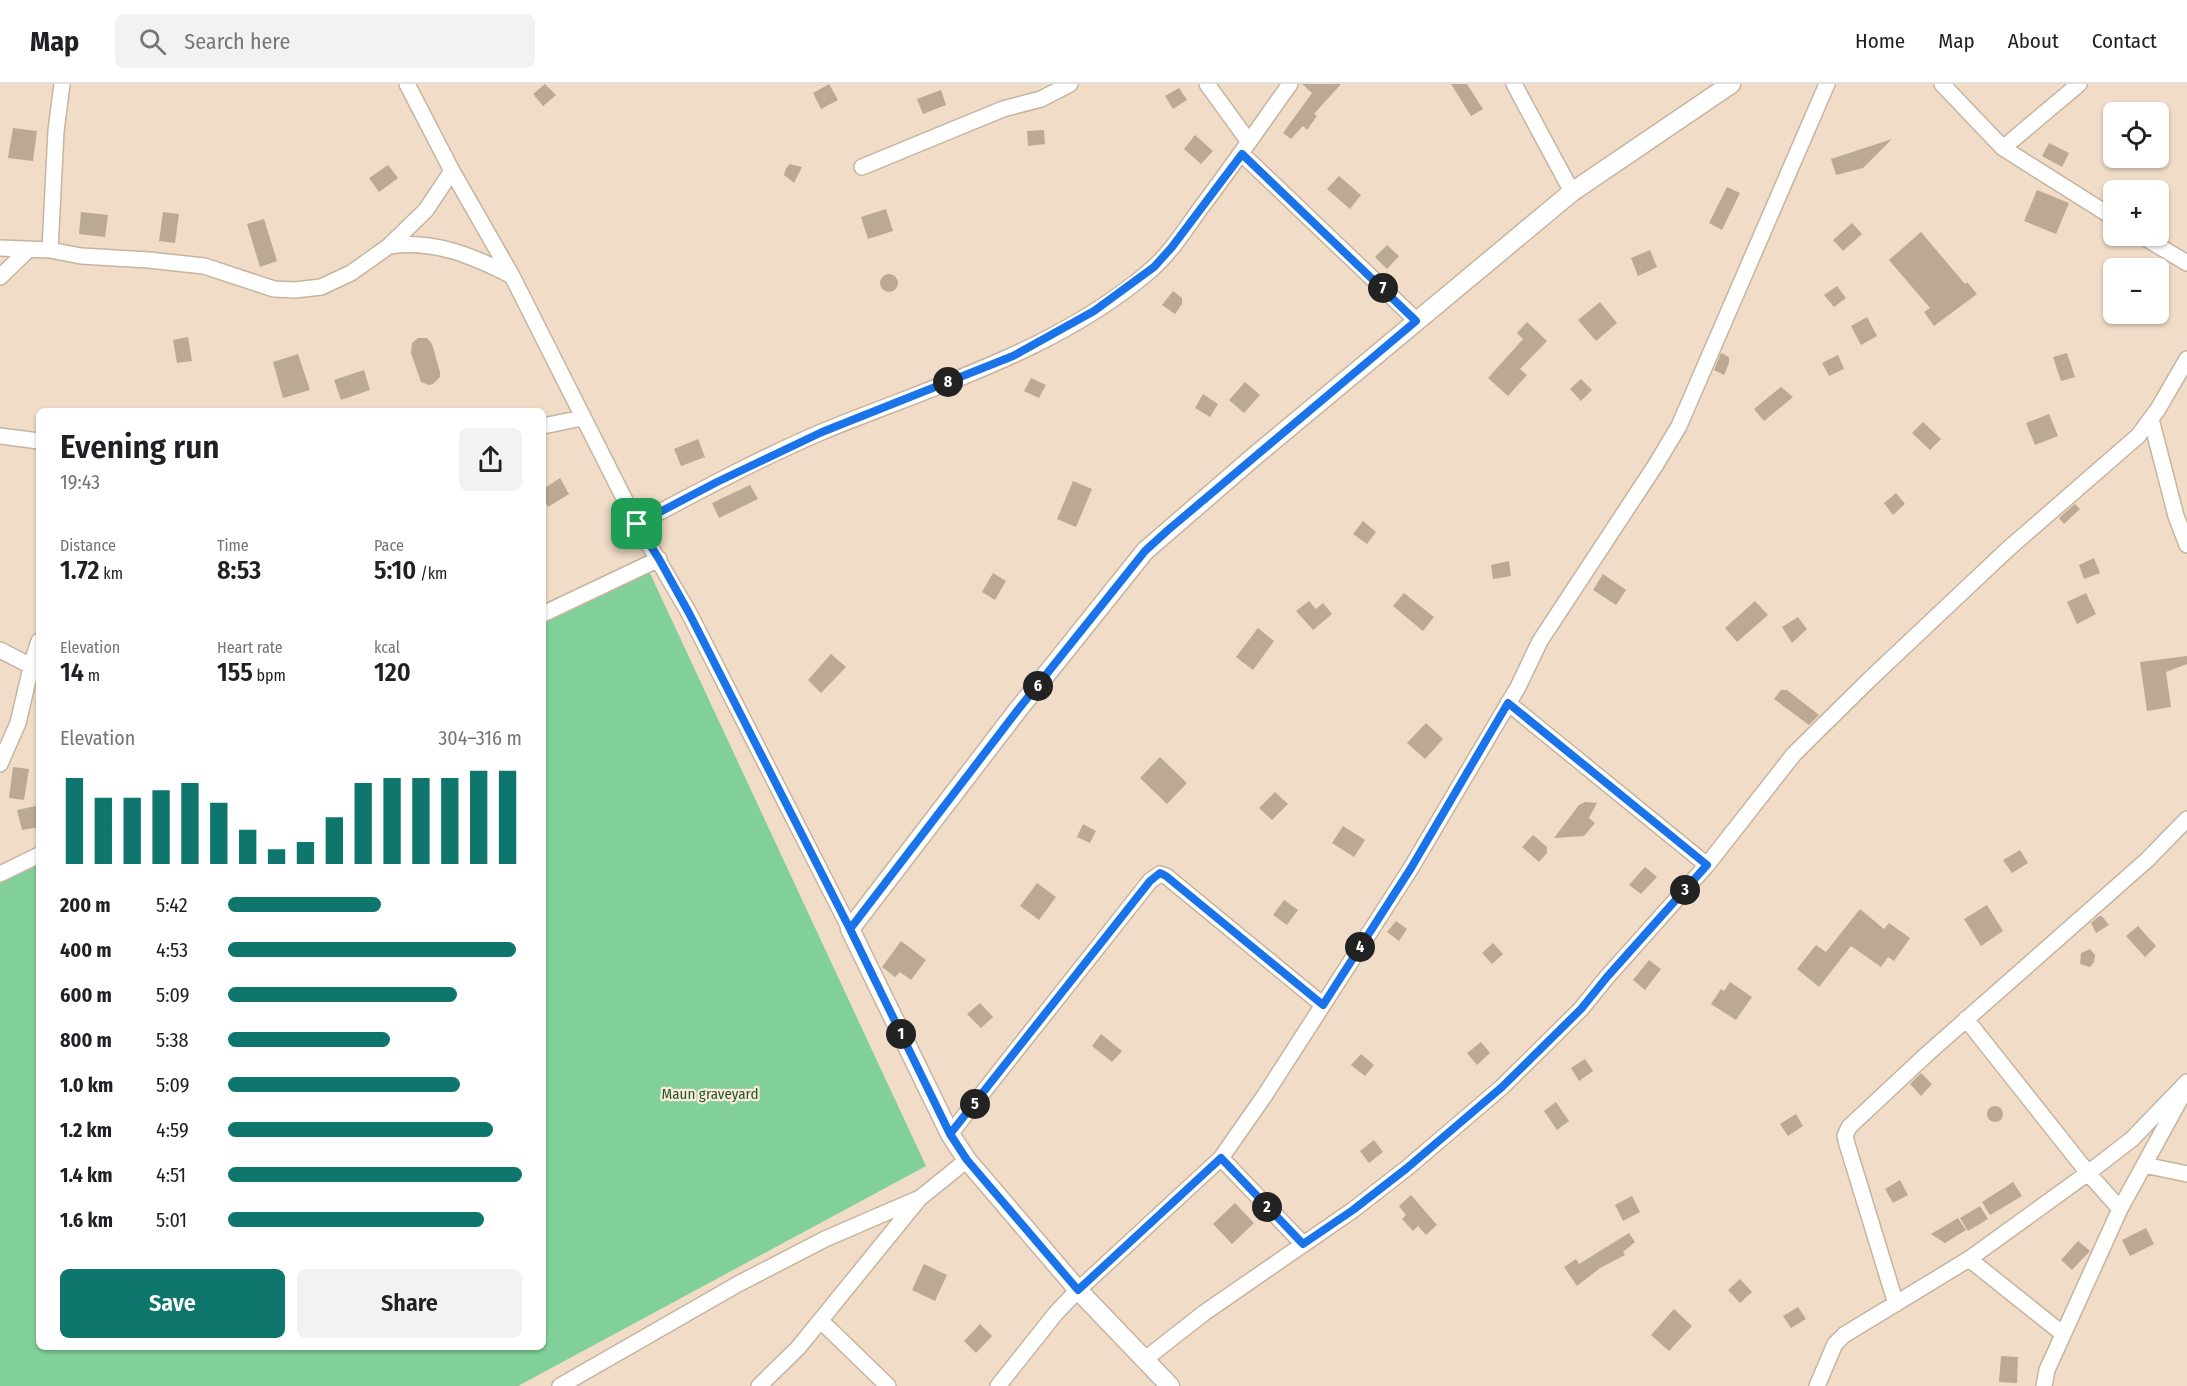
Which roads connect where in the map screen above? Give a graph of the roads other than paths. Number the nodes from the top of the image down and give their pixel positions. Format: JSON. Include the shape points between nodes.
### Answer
{"nodes":[{"id":1,"x":62,"y":84,"type":"edge"},
{"id":2,"x":407,"y":84,"type":"edge"},
{"id":3,"x":1070,"y":84,"type":"edge"},
{"id":4,"x":1207,"y":84,"type":"edge"},
{"id":5,"x":1290,"y":84,"type":"edge"},
{"id":6,"x":1514,"y":84,"type":"edge"},
{"id":7,"x":1731,"y":84,"type":"edge"},
{"id":8,"x":1827,"y":84,"type":"edge"},
{"id":9,"x":1942,"y":84,"type":"edge"},
{"id":10,"x":2079,"y":84,"type":"edge"},
{"id":11,"x":1246,"y":148,"type":"junction"},
{"id":12,"x":2003,"y":148,"type":"junction"},
{"id":13,"x":862,"y":167,"type":"dead end"},
{"id":14,"x":452,"y":171,"type":"junction"},
{"id":15,"x":1572,"y":192,"type":"junction"},
{"id":16,"x":2103,"y":211,"type":"edge"},
{"id":17,"x":389,"y":246,"type":"junction"},
{"id":18,"x":2159,"y":246,"type":"edge"},
{"id":19,"x":0,"y":248,"type":"edge"},
{"id":20,"x":28,"y":250,"type":"junction"},
{"id":21,"x":50,"y":250,"type":"junction"},
{"id":22,"x":2187,"y":263,"type":"edge"},
{"id":23,"x":512,"y":276,"type":"junction"},
{"id":24,"x":0,"y":277,"type":"edge"},
{"id":25,"x":1416,"y":321,"type":"junction"},
{"id":26,"x":2187,"y":359,"type":"edge"},
{"id":27,"x":582,"y":418,"type":"junction"},
{"id":28,"x":2151,"y":419,"type":"junction"},
{"id":29,"x":546,"y":425,"type":"edge"},
{"id":30,"x":0,"y":436,"type":"edge"},
{"id":31,"x":36,"y":441,"type":"edge"},
{"id":32,"x":637,"y":524,"type":"junction"},
{"id":33,"x":2187,"y":545,"type":"edge"},
{"id":34,"x":659,"y":559,"type":"junction"},
{"id":35,"x":546,"y":613,"type":"edge"},
{"id":36,"x":0,"y":650,"type":"edge"},
{"id":37,"x":36,"y":650,"type":"edge"},
{"id":38,"x":31,"y":666,"type":"junction"},
{"id":39,"x":1508,"y":703,"type":"junction"},
{"id":40,"x":0,"y":764,"type":"edge"},
{"id":41,"x":2187,"y":819,"type":"edge"},
{"id":42,"x":36,"y":856,"type":"edge"},
{"id":43,"x":1707,"y":865,"type":"junction"},
{"id":44,"x":0,"y":874,"type":"edge"},
{"id":45,"x":850,"y":929,"type":"junction"},
{"id":46,"x":1323,"y":1005,"type":"junction"},
{"id":47,"x":1966,"y":1019,"type":"junction"},
{"id":48,"x":2187,"y":1084,"type":"edge"},
{"id":49,"x":950,"y":1134,"type":"junction"},
{"id":50,"x":1221,"y":1158,"type":"junction"},
{"id":51,"x":967,"y":1160,"type":"junction"},
{"id":52,"x":2144,"y":1165,"type":"junction"},
{"id":53,"x":2088,"y":1173,"type":"junction"},
{"id":54,"x":2187,"y":1174,"type":"edge"},
{"id":55,"x":920,"y":1198,"type":"junction"},
{"id":56,"x":2120,"y":1209,"type":"junction"},
{"id":57,"x":1303,"y":1244,"type":"junction"},
{"id":58,"x":1969,"y":1259,"type":"junction"},
{"id":59,"x":1078,"y":1290,"type":"junction"},
{"id":60,"x":1896,"y":1304,"type":"junction"},
{"id":61,"x":820,"y":1321,"type":"junction"},
{"id":62,"x":2063,"y":1334,"type":"junction"},
{"id":63,"x":1144,"y":1360,"type":"junction"},
{"id":64,"x":560,"y":1386,"type":"edge"},
{"id":65,"x":759,"y":1386,"type":"edge"},
{"id":66,"x":888,"y":1386,"type":"edge"},
{"id":67,"x":998,"y":1386,"type":"edge"},
{"id":68,"x":1170,"y":1386,"type":"edge"},
{"id":69,"x":1817,"y":1386,"type":"edge"},
{"id":70,"x":2044,"y":1386,"type":"edge"}],
"edges":[{"from":1,"to":21,"type":"street"},
{"from":2,"to":14,"type":"street"},
{"from":3,"to":13,"type":"street","via":[[1041,99],[1003,109]]},
{"from":4,"to":11,"type":"street"},
{"from":5,"to":11,"type":"street"},
{"from":6,"to":15,"type":"street"},
{"from":7,"to":15,"type":"street"},
{"from":8,"to":39,"type":"street","via":[[1679,426],[1540,641]]},
{"from":9,"to":12,"type":"street"},
{"from":10,"to":12,"type":"street"},
{"from":11,"to":25,"type":"street"},
{"from":11,"to":32,"type":"street","via":[[1160,261],[1094,311],[1013,356],[822,432]]},
{"from":12,"to":16,"type":"street"},
{"from":14,"to":17,"type":"street","via":[[426,210]]},
{"from":14,"to":23,"type":"street"},
{"from":15,"to":25,"type":"street"},
{"from":17,"to":21,"type":"street","via":[[351,273],[321,287],[295,290],[274,289],[204,266]]},
{"from":17,"to":23,"type":"street","via":[[422,244],[465,254]]},
{"from":18,"to":22,"type":"street"},
{"from":19,"to":20,"type":"street"},
{"from":20,"to":21,"type":"street"},
{"from":20,"to":24,"type":"street"},
{"from":23,"to":27,"type":"street"},
{"from":25,"to":45,"type":"street","via":[[1145,551]]},
{"from":26,"to":28,"type":"street"},
{"from":27,"to":29,"type":"street"},
{"from":27,"to":32,"type":"street"},
{"from":28,"to":33,"type":"street"},
{"from":28,"to":43,"type":"street","via":[[2138,436],[2008,549],[1794,754]]},
{"from":30,"to":31,"type":"street"},
{"from":32,"to":34,"type":"street"},
{"from":34,"to":35,"type":"street"},
{"from":34,"to":45,"type":"street"},
{"from":36,"to":38,"type":"street"},
{"from":37,"to":38,"type":"street"},
{"from":38,"to":40,"type":"street","via":[[18,723]]},
{"from":39,"to":43,"type":"street"},
{"from":39,"to":46,"type":"street","via":[[1411,868]]},
{"from":41,"to":47,"type":"street"},
{"from":42,"to":44,"type":"street"},
{"from":43,"to":57,"type":"street","via":[[1581,1009],[1502,1087],[1407,1168]]},
{"from":45,"to":49,"type":"street"},
{"from":46,"to":49,"type":"street","via":[[1160,873]]},
{"from":46,"to":50,"type":"street"},
{"from":47,"to":53,"type":"street"},
{"from":47,"to":60,"type":"street","via":[[1849,1127],[1845,1136]]},
{"from":48,"to":52,"type":"street"},
{"from":48,"to":53,"type":"street","via":[[2132,1139]]},
{"from":49,"to":51,"type":"street"},
{"from":50,"to":57,"type":"street"},
{"from":50,"to":59,"type":"street"},
{"from":51,"to":55,"type":"street"},
{"from":51,"to":59,"type":"street"},
{"from":52,"to":54,"type":"street"},
{"from":52,"to":56,"type":"street"},
{"from":53,"to":56,"type":"street"},
{"from":53,"to":58,"type":"street"},
{"from":55,"to":61,"type":"street"},
{"from":55,"to":64,"type":"street","via":[[815,1244],[738,1284]]},
{"from":56,"to":62,"type":"street"},
{"from":57,"to":63,"type":"street"},
{"from":58,"to":60,"type":"street"},
{"from":58,"to":62,"type":"street"},
{"from":59,"to":63,"type":"street"},
{"from":59,"to":67,"type":"street"},
{"from":60,"to":69,"type":"street","via":[[1835,1344]]},
{"from":61,"to":65,"type":"street"},
{"from":61,"to":66,"type":"street"},
{"from":62,"to":70,"type":"street"},
{"from":63,"to":68,"type":"street"}]}
